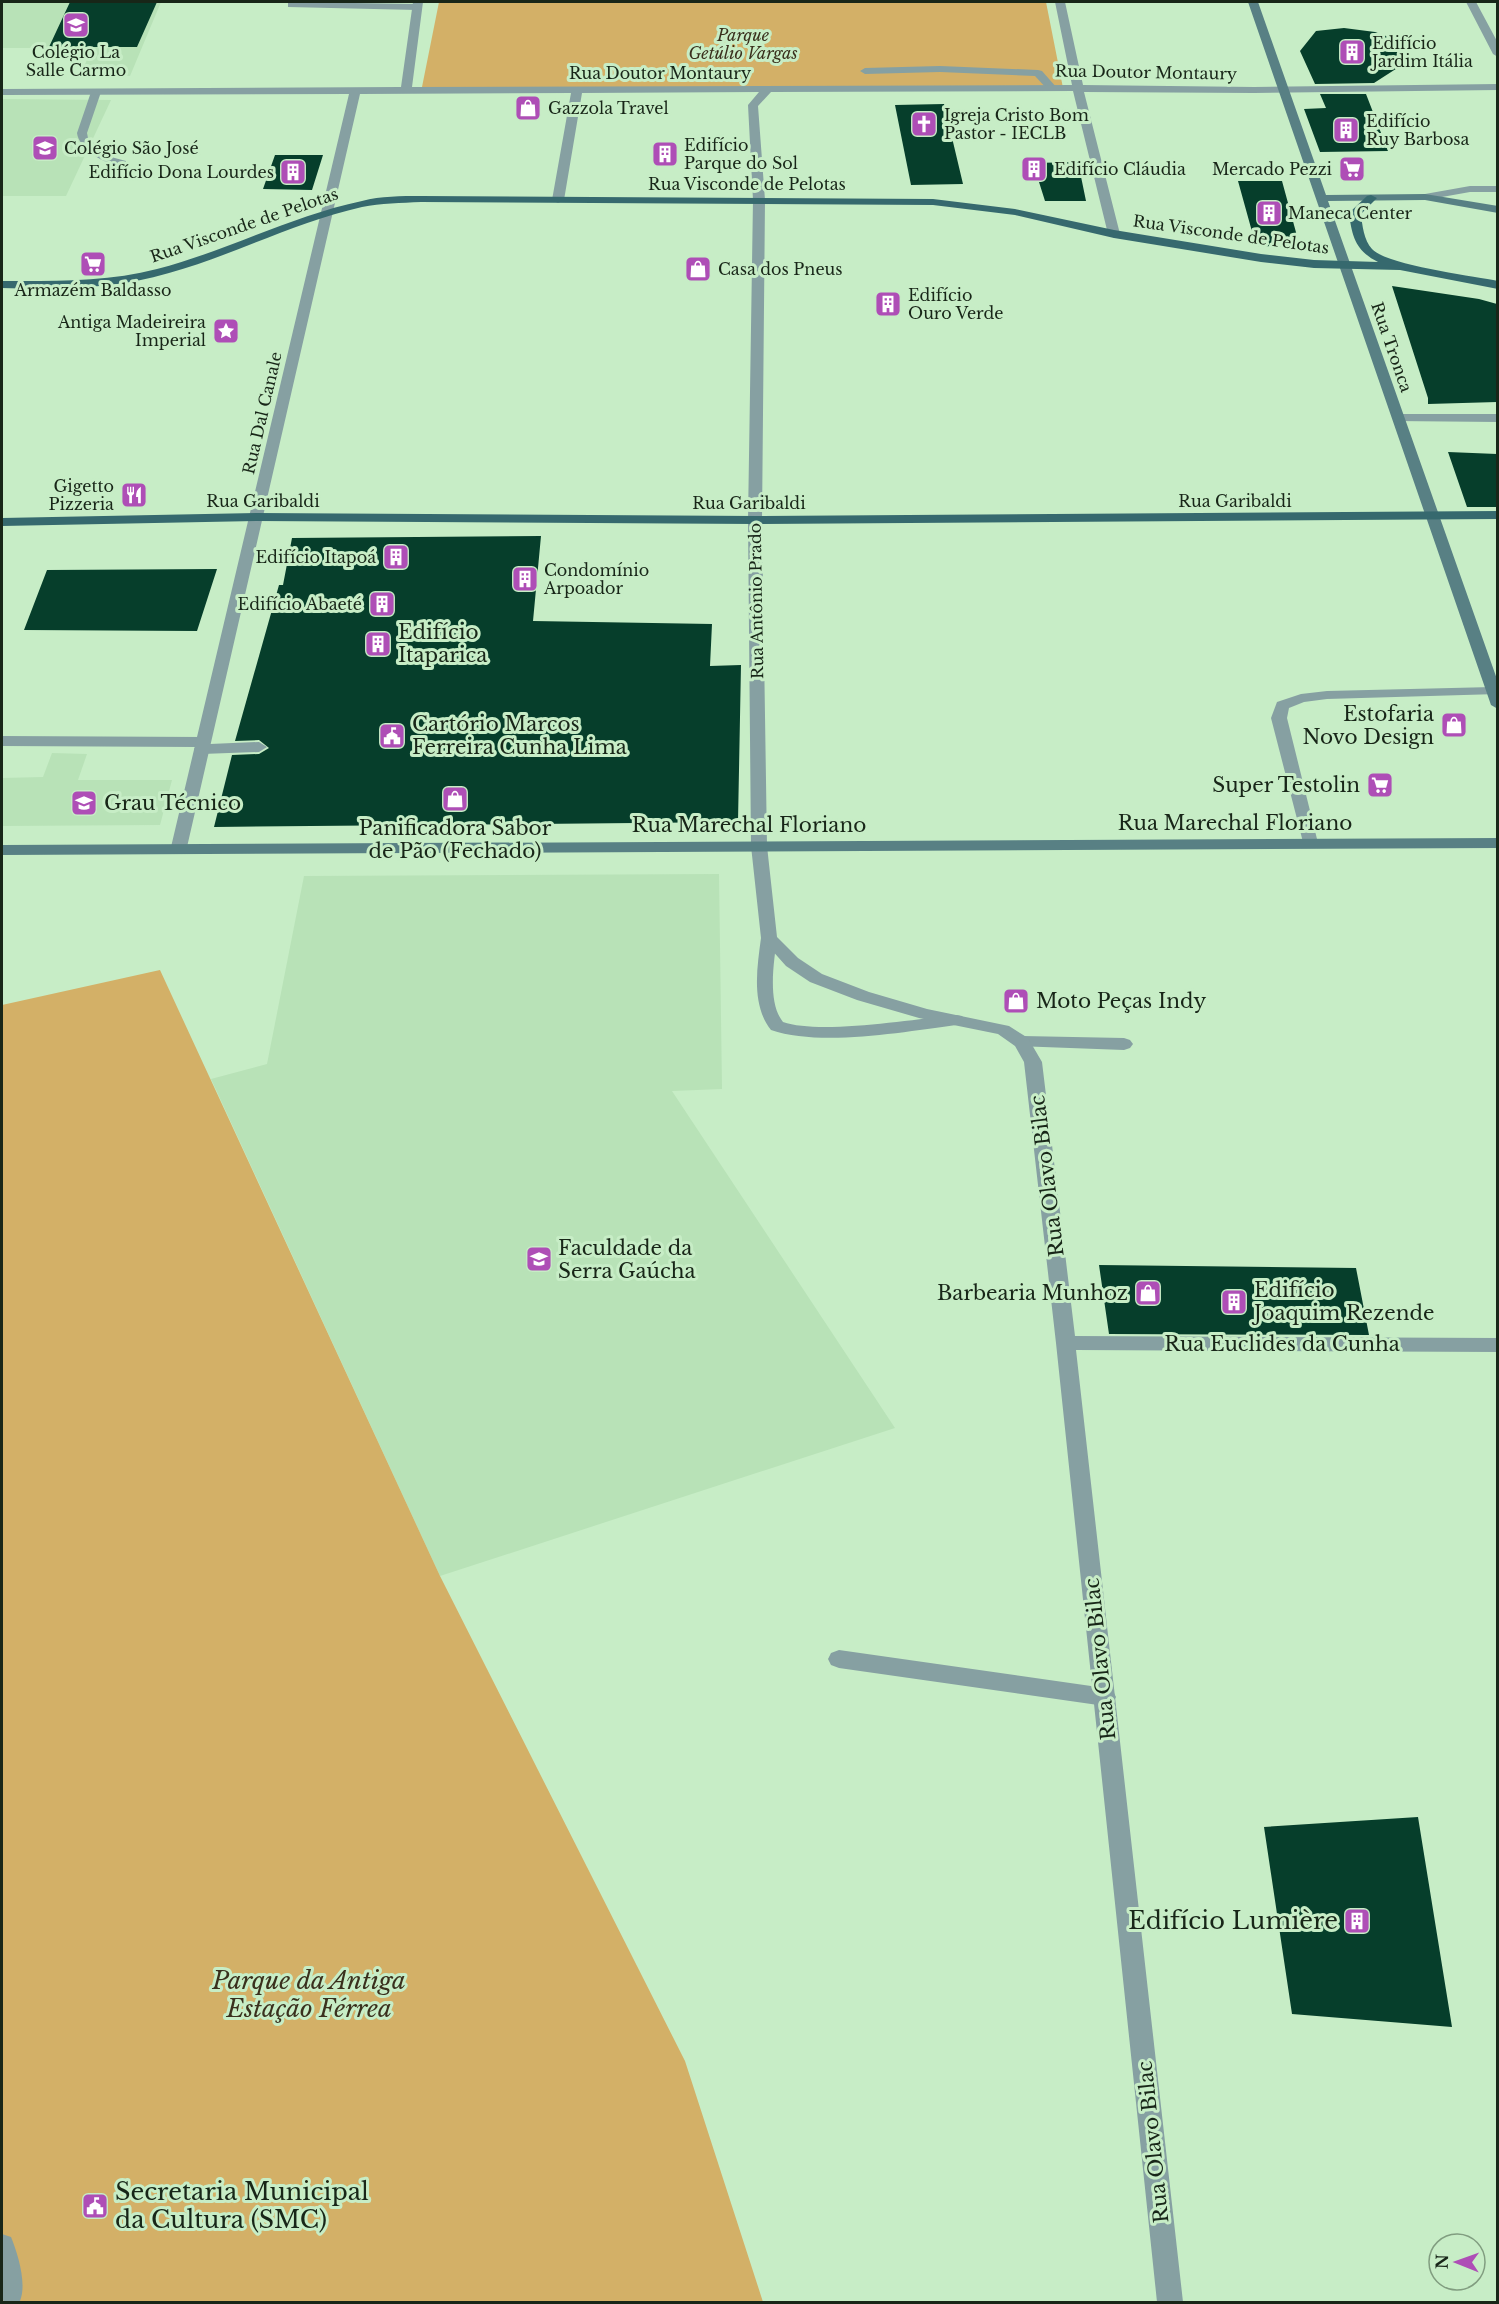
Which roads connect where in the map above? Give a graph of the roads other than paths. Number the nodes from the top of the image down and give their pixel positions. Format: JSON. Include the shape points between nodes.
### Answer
{"nodes":[{"id":1,"x":1060,"y":2,"type":"edge"},
{"id":2,"x":1254,"y":2,"type":"edge"},
{"id":3,"x":1471,"y":2,"type":"edge"},
{"id":4,"x":418,"y":4,"type":"edge"},
{"id":5,"x":292,"y":5,"type":"dead end"},
{"id":6,"x":1497,"y":54,"type":"edge"},
{"id":7,"x":865,"y":71,"type":"dead end"},
{"id":8,"x":1497,"y":87,"type":"edge"},
{"id":9,"x":1052,"y":88,"type":"junction"},
{"id":10,"x":1078,"y":88,"type":"junction"},
{"id":11,"x":1285,"y":89,"type":"junction"},
{"id":12,"x":577,"y":90,"type":"junction"},
{"id":13,"x":767,"y":90,"type":"junction"},
{"id":14,"x":355,"y":91,"type":"junction"},
{"id":15,"x":406,"y":91,"type":"junction"},
{"id":16,"x":2,"y":92,"type":"edge"},
{"id":17,"x":96,"y":92,"type":"junction"},
{"id":18,"x":122,"y":163,"type":"dead end"},
{"id":19,"x":1497,"y":189,"type":"edge"},
{"id":20,"x":1425,"y":197,"type":"junction"},
{"id":21,"x":1322,"y":198,"type":"junction"},
{"id":22,"x":1371,"y":198,"type":"junction"},
{"id":23,"x":558,"y":200,"type":"junction"},
{"id":24,"x":759,"y":200,"type":"junction"},
{"id":25,"x":1497,"y":210,"type":"edge"},
{"id":26,"x":327,"y":213,"type":"junction"},
{"id":27,"x":1114,"y":234,"type":"junction"},
{"id":28,"x":1346,"y":265,"type":"junction"},
{"id":29,"x":1400,"y":266,"type":"junction"},
{"id":30,"x":2,"y":285,"type":"edge"},
{"id":31,"x":1497,"y":285,"type":"edge"},
{"id":32,"x":1399,"y":418,"type":"junction"},
{"id":33,"x":1497,"y":418,"type":"edge"},
{"id":34,"x":1497,"y":515,"type":"edge"},
{"id":35,"x":1432,"y":516,"type":"junction"},
{"id":36,"x":257,"y":517,"type":"junction"},
{"id":37,"x":755,"y":520,"type":"junction"},
{"id":38,"x":2,"y":522,"type":"edge"},
{"id":39,"x":1495,"y":698,"type":"edge"},
{"id":40,"x":2,"y":741,"type":"edge"},
{"id":41,"x":203,"y":746,"type":"junction"},
{"id":42,"x":259,"y":747,"type":"dead end"},
{"id":43,"x":1310,"y":843,"type":"junction"},
{"id":44,"x":1497,"y":843,"type":"edge"},
{"id":45,"x":759,"y":846,"type":"junction"},
{"id":46,"x":179,"y":847,"type":"junction"},
{"id":47,"x":2,"y":850,"type":"edge"},
{"id":48,"x":769,"y":938,"type":"junction"},
{"id":49,"x":956,"y":1020,"type":"junction"},
{"id":50,"x":1022,"y":1042,"type":"junction"},
{"id":51,"x":1124,"y":1044,"type":"dead end"},
{"id":52,"x":1066,"y":1343,"type":"junction"},
{"id":53,"x":1497,"y":1345,"type":"edge"},
{"id":54,"x":839,"y":1659,"type":"dead end"},
{"id":55,"x":1105,"y":1697,"type":"junction"},
{"id":56,"x":2,"y":2246,"type":"edge"},
{"id":57,"x":11,"y":2292,"type":"dead end"},
{"id":58,"x":1170,"y":2302,"type":"edge"}],
"edges":[{"from":1,"to":10,"type":"street"},
{"from":2,"to":11,"type":"street","name":"Rua Tronca"},
{"from":3,"to":6,"type":"street"},
{"from":4,"to":5,"type":"street"},
{"from":4,"to":15,"type":"street"},
{"from":7,"to":9,"type":"street","via":[[1038,73]]},
{"from":8,"to":11,"type":"street","name":"Rua Doutor Montaury"},
{"from":9,"to":10,"type":"street","name":"Rua Doutor Montaury"},
{"from":9,"to":13,"type":"street","name":"Rua Doutor Montaury"},
{"from":10,"to":11,"type":"street","name":"Rua Doutor Montaury"},
{"from":10,"to":27,"type":"street"},
{"from":11,"to":21,"type":"street","name":"Rua Tronca"},
{"from":12,"to":13,"type":"street","name":"Rua Doutor Montaury"},
{"from":12,"to":15,"type":"street","name":"Rua Doutor Montaury"},
{"from":12,"to":23,"type":"street"},
{"from":13,"to":24,"type":"street","name":"Rua Antônio Prado","via":[[753,105]]},
{"from":14,"to":15,"type":"street","name":"Rua Doutor Montaury"},
{"from":14,"to":17,"type":"street","name":"Rua Doutor Montaury"},
{"from":14,"to":26,"type":"street","name":"Rua Dal Canale"},
{"from":16,"to":17,"type":"street","name":"Rua Doutor Montaury"},
{"from":17,"to":18,"type":"street","via":[[83,139],[106,159]]},
{"from":19,"to":20,"type":"street"},
{"from":20,"to":22,"type":"street"},
{"from":20,"to":25,"type":"street"},
{"from":21,"to":22,"type":"street"},
{"from":21,"to":28,"type":"street","name":"Rua Tronca"},
{"from":22,"to":29,"type":"main road","via":[[1355,213],[1363,246],[1377,258]]},
{"from":23,"to":24,"type":"main road","name":"Rua Visconde de Pelotas"},
{"from":23,"to":26,"type":"main road","name":"Rua Visconde de Pelotas","via":[[388,200]]},
{"from":24,"to":27,"type":"main road","name":"Rua Visconde de Pelotas","via":[[933,202],[1015,212]]},
{"from":24,"to":37,"type":"street","name":"Rua Antônio Prado"},
{"from":26,"to":30,"type":"main road","name":"Rua Visconde de Pelotas","via":[[166,271],[64,285]]},
{"from":26,"to":36,"type":"street","name":"Rua Dal Canale"},
{"from":27,"to":28,"type":"main road","name":"Rua Visconde de Pelotas","via":[[1261,258]]},
{"from":28,"to":29,"type":"main road","name":"Rua Visconde de Pelotas"},
{"from":28,"to":32,"type":"street","name":"Rua Tronca"},
{"from":29,"to":31,"type":"main road","name":"Rua Visconde de Pelotas"},
{"from":32,"to":33,"type":"street"},
{"from":32,"to":35,"type":"street","name":"Rua Tronca"},
{"from":34,"to":35,"type":"main road","name":"Rua Garibaldi"},
{"from":35,"to":37,"type":"main road","name":"Rua Garibaldi"},
{"from":35,"to":39,"type":"street","name":"Rua Tronca"},
{"from":36,"to":37,"type":"main road","name":"Rua Garibaldi"},
{"from":36,"to":38,"type":"main road","name":"Rua Garibaldi"},
{"from":36,"to":41,"type":"street","name":"Rua Dal Canale"},
{"from":37,"to":45,"type":"street","name":"Rua Antônio Prado"},
{"from":39,"to":43,"type":"street","via":[[1328,695],[1300,698],[1282,705],[1280,718]]},
{"from":40,"to":41,"type":"street"},
{"from":41,"to":42,"type":"street"},
{"from":41,"to":46,"type":"street","name":"Rua Dal Canale"},
{"from":43,"to":44,"type":"street","name":"Rua Marechal Floriano"},
{"from":43,"to":45,"type":"street","name":"Rua Marechal Floriano"},
{"from":45,"to":46,"type":"street","name":"Rua Marechal Floriano"},
{"from":45,"to":48,"type":"street","name":"Rua Antônio Prado"},
{"from":46,"to":47,"type":"street","name":"Rua Marechal Floriano"},
{"from":48,"to":49,"type":"street","name":"Rua Antônio Prado","via":[[792,962],[816,978],[874,999]]},
{"from":48,"to":49,"type":"street","name":"Rua Antônio Prado","via":[[765,961],[769,1016],[779,1028],[796,1031],[896,1027]]},
{"from":49,"to":50,"type":"street","name":"Rua Antônio Prado","via":[[1002,1030]]},
{"from":50,"to":51,"type":"street"},
{"from":50,"to":52,"type":"street","name":"Rua Olavo Bilac","via":[[1033,1062]]},
{"from":52,"to":53,"type":"street","name":"Rua Euclides da Cunha"},
{"from":52,"to":55,"type":"street","name":"Rua Olavo Bilac"},
{"from":54,"to":55,"type":"street"},
{"from":55,"to":58,"type":"street","name":"Rua Olavo Bilac"},
{"from":56,"to":57,"type":"street"}]}
